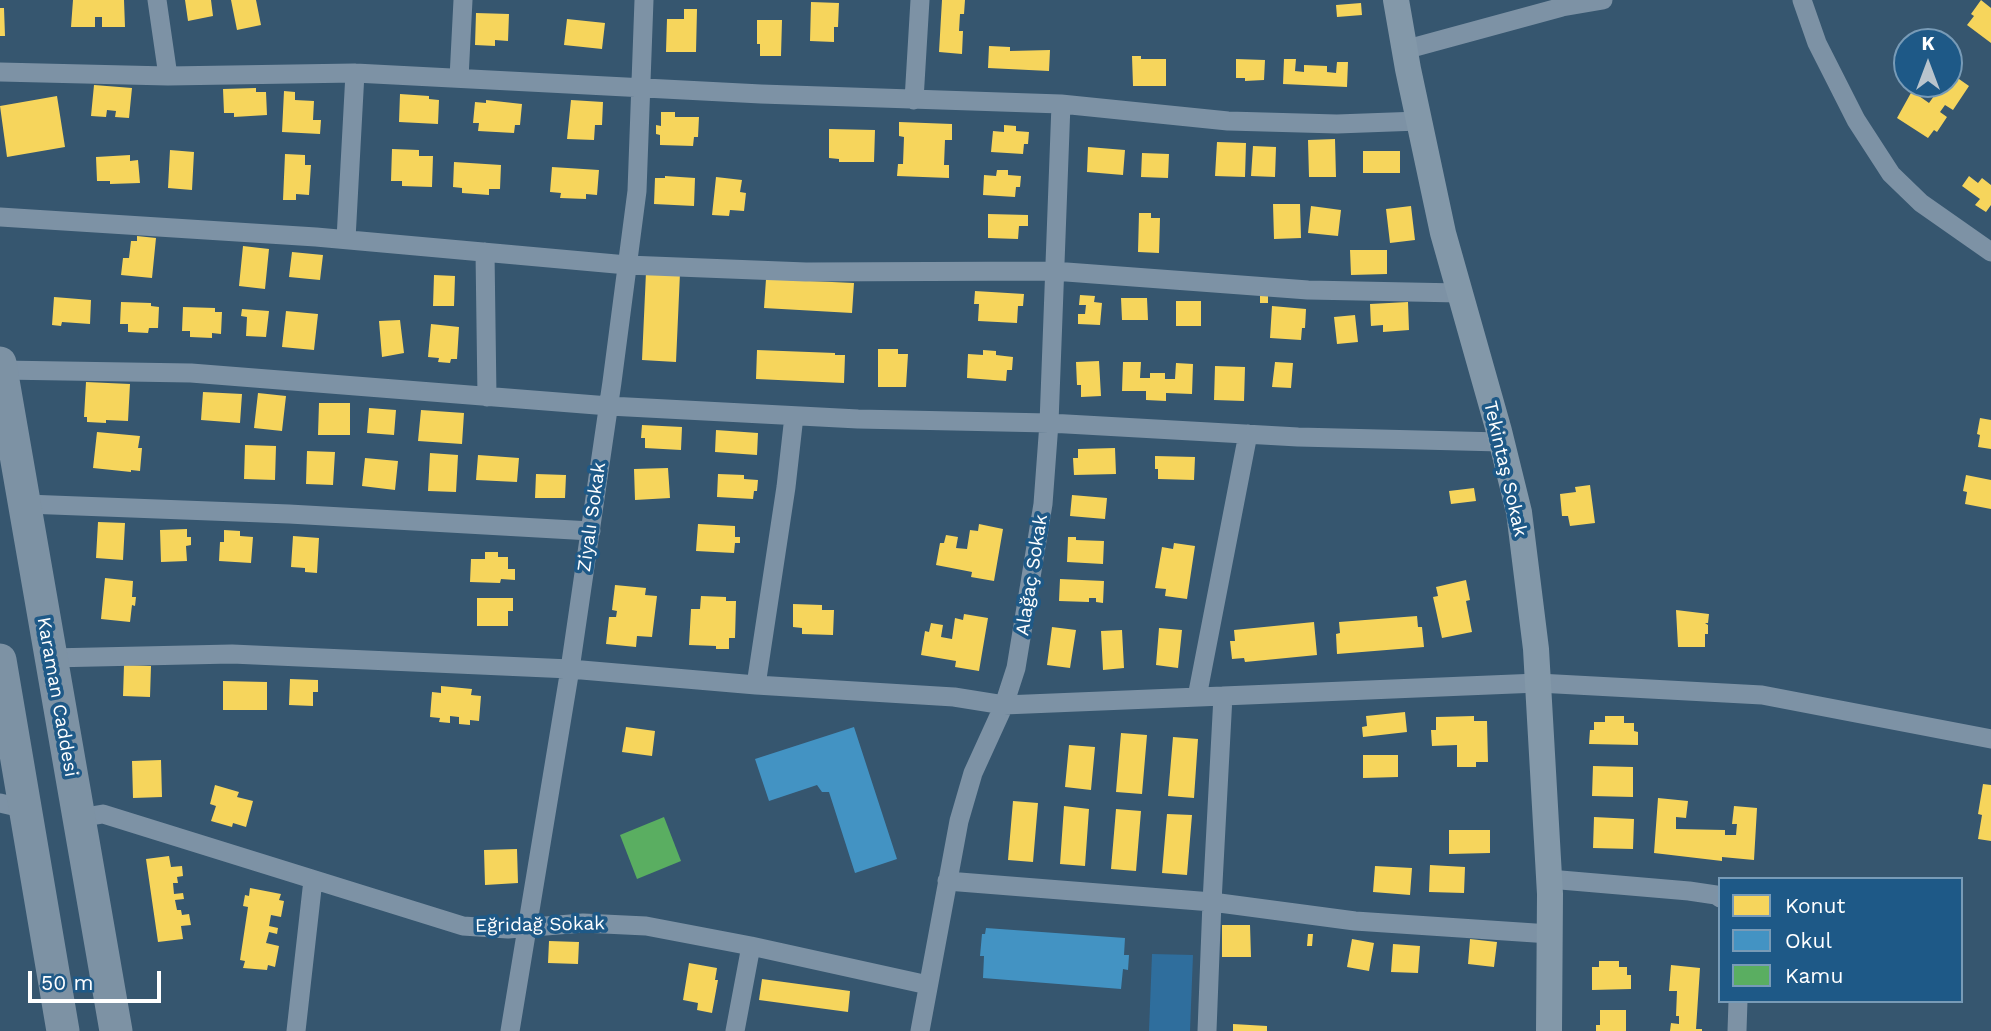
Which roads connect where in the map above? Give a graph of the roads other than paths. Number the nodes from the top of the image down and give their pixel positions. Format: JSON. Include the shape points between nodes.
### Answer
{"nodes":[{"id":1,"x":157,"y":0,"type":"edge"},
{"id":2,"x":463,"y":0,"type":"edge"},
{"id":3,"x":644,"y":0,"type":"edge"},
{"id":4,"x":920,"y":0,"type":"edge"},
{"id":5,"x":1396,"y":0,"type":"edge"},
{"id":6,"x":1603,"y":0,"type":"edge"},
{"id":7,"x":1802,"y":0,"type":"edge"},
{"id":8,"x":1404,"y":50,"type":"junction"},
{"id":9,"x":0,"y":72,"type":"edge"},
{"id":10,"x":355,"y":73,"type":"junction"},
{"id":11,"x":169,"y":76,"type":"junction"},
{"id":12,"x":459,"y":78,"type":"junction"},
{"id":13,"x":640,"y":87,"type":"junction"},
{"id":14,"x":914,"y":100,"type":"junction"},
{"id":15,"x":1060,"y":104,"type":"junction"},
{"id":16,"x":1419,"y":121,"type":"junction"},
{"id":17,"x":0,"y":217,"type":"edge"},
{"id":18,"x":346,"y":239,"type":"junction"},
{"id":19,"x":485,"y":252,"type":"junction"},
{"id":20,"x":1991,"y":252,"type":"edge"},
{"id":21,"x":627,"y":265,"type":"junction"},
{"id":22,"x":1053,"y":271,"type":"junction"},
{"id":23,"x":1460,"y":293,"type":"junction"},
{"id":24,"x":1,"y":367,"type":"edge"},
{"id":25,"x":487,"y":397,"type":"junction"},
{"id":26,"x":609,"y":406,"type":"junction"},
{"id":27,"x":794,"y":416,"type":"junction"},
{"id":28,"x":1049,"y":424,"type":"junction"},
{"id":29,"x":1248,"y":434,"type":"junction"},
{"id":30,"x":1501,"y":442,"type":"junction"},
{"id":31,"x":26,"y":504,"type":"junction"},
{"id":32,"x":590,"y":531,"type":"junction"},
{"id":33,"x":50,"y":658,"type":"junction"},
{"id":34,"x":0,"y":660,"type":"edge"},
{"id":35,"x":570,"y":669,"type":"junction"},
{"id":36,"x":1538,"y":683,"type":"junction"},
{"id":37,"x":756,"y":685,"type":"junction"},
{"id":38,"x":1223,"y":696,"type":"junction"},
{"id":39,"x":1197,"y":697,"type":"junction"},
{"id":40,"x":1004,"y":705,"type":"junction"},
{"id":41,"x":1991,"y":738,"type":"edge"},
{"id":42,"x":13,"y":806,"type":"edge"},
{"id":43,"x":79,"y":818,"type":"junction"},
{"id":44,"x":1549,"y":879,"type":"junction"},
{"id":45,"x":313,"y":880,"type":"junction"},
{"id":46,"x":947,"y":881,"type":"junction"},
{"id":47,"x":1718,"y":896,"type":"edge"},
{"id":48,"x":1212,"y":902,"type":"junction"},
{"id":49,"x":528,"y":928,"type":"junction"},
{"id":50,"x":1550,"y":934,"type":"junction"},
{"id":51,"x":751,"y":946,"type":"junction"},
{"id":52,"x":928,"y":985,"type":"junction"},
{"id":53,"x":1738,"y":1003,"type":"edge"},
{"id":54,"x":63,"y":1031,"type":"edge"},
{"id":55,"x":116,"y":1031,"type":"edge"},
{"id":56,"x":296,"y":1031,"type":"edge"},
{"id":57,"x":510,"y":1031,"type":"edge"},
{"id":58,"x":735,"y":1031,"type":"edge"},
{"id":59,"x":920,"y":1031,"type":"edge"},
{"id":60,"x":1207,"y":1031,"type":"edge"},
{"id":61,"x":1549,"y":1031,"type":"edge"},
{"id":62,"x":1737,"y":1031,"type":"edge"}],
"edges":[{"from":1,"to":11,"type":"street"},
{"from":2,"to":12,"type":"street"},
{"from":3,"to":13,"type":"street","name":"Ziyalı Sokak"},
{"from":4,"to":14,"type":"street"},
{"from":5,"to":8,"type":"street","name":"Tekintaş Sokak"},
{"from":6,"to":8,"type":"street"},
{"from":7,"to":20,"type":"street","via":[[1816,43],[1856,120],[1891,174],[1921,203]]},
{"from":8,"to":16,"type":"street","name":"Tekintaş Sokak"},
{"from":9,"to":11,"type":"street"},
{"from":10,"to":11,"type":"street"},
{"from":10,"to":12,"type":"street"},
{"from":10,"to":18,"type":"street"},
{"from":12,"to":13,"type":"street"},
{"from":13,"to":14,"type":"street"},
{"from":13,"to":21,"type":"street","name":"Ziyalı Sokak","via":[[637,191]]},
{"from":14,"to":15,"type":"street"},
{"from":15,"to":16,"type":"street","via":[[1228,121]]},
{"from":15,"to":22,"type":"street","name":"Alağaç Sokak"},
{"from":16,"to":23,"type":"street","name":"Tekintaş Sokak"},
{"from":17,"to":18,"type":"street"},
{"from":18,"to":19,"type":"street"},
{"from":19,"to":21,"type":"street"},
{"from":19,"to":25,"type":"street"},
{"from":21,"to":22,"type":"street","via":[[806,272]]},
{"from":21,"to":26,"type":"street","name":"Ziyalı Sokak"},
{"from":22,"to":23,"type":"street","via":[[1308,290]]},
{"from":22,"to":28,"type":"street","name":"Alağaç Sokak"},
{"from":23,"to":30,"type":"street","name":"Tekintaş Sokak"},
{"from":24,"to":25,"type":"street","via":[[191,373]]},
{"from":24,"to":31,"type":"highway","name":"Karaman Caddesi"},
{"from":25,"to":26,"type":"street"},
{"from":26,"to":27,"type":"street"},
{"from":26,"to":32,"type":"street","name":"Ziyalı Sokak"},
{"from":27,"to":28,"type":"street"},
{"from":27,"to":37,"type":"street"},
{"from":28,"to":29,"type":"street"},
{"from":28,"to":40,"type":"street","name":"Alağaç Sokak","via":[[1043,504],[1016,668]]},
{"from":29,"to":30,"type":"street"},
{"from":29,"to":39,"type":"street"},
{"from":30,"to":36,"type":"street","name":"Tekintaş Sokak","via":[[1519,512]]},
{"from":31,"to":32,"type":"street"},
{"from":31,"to":33,"type":"highway","name":"Karaman Caddesi"},
{"from":32,"to":35,"type":"street","name":"Ziyalı Sokak"},
{"from":33,"to":35,"type":"street","via":[[232,654]]},
{"from":33,"to":43,"type":"highway","name":"Karaman Caddesi"},
{"from":34,"to":42,"type":"highway"},
{"from":35,"to":37,"type":"street"},
{"from":35,"to":49,"type":"street","name":"Ziyalı Sokak"},
{"from":36,"to":38,"type":"street"},
{"from":36,"to":41,"type":"street","via":[[1762,695]]},
{"from":36,"to":44,"type":"street","name":"Tekintaş Sokak"},
{"from":37,"to":40,"type":"street","via":[[954,697]]},
{"from":38,"to":39,"type":"street"},
{"from":38,"to":48,"type":"street"},
{"from":39,"to":40,"type":"street"},
{"from":40,"to":46,"type":"street","name":"Alağaç Sokak","via":[[966,796]]},
{"from":42,"to":54,"type":"highway"},
{"from":43,"to":45,"type":"street","name":"Eğridağ Sokak","via":[[103,814]]},
{"from":43,"to":55,"type":"highway","name":"Karaman Caddesi"},
{"from":44,"to":47,"type":"street"},
{"from":44,"to":50,"type":"street","name":"Tekintaş Sokak"},
{"from":45,"to":49,"type":"street","name":"Eğridağ Sokak","via":[[463,926]]},
{"from":45,"to":56,"type":"street"},
{"from":46,"to":48,"type":"street"},
{"from":46,"to":52,"type":"street","name":"Alağaç Sokak"},
{"from":48,"to":50,"type":"street","via":[[1354,921]]},
{"from":48,"to":60,"type":"street"},
{"from":49,"to":51,"type":"street","name":"Eğridağ Sokak","via":[[583,923],[646,926]]},
{"from":49,"to":57,"type":"street","name":"Ziyalı Sokak"},
{"from":50,"to":61,"type":"street","name":"Tekintaş Sokak"},
{"from":51,"to":52,"type":"street","name":"Eğridağ Sokak"},
{"from":51,"to":58,"type":"street"},
{"from":52,"to":59,"type":"street","name":"Alağaç Sokak"},
{"from":53,"to":62,"type":"street"}]}
